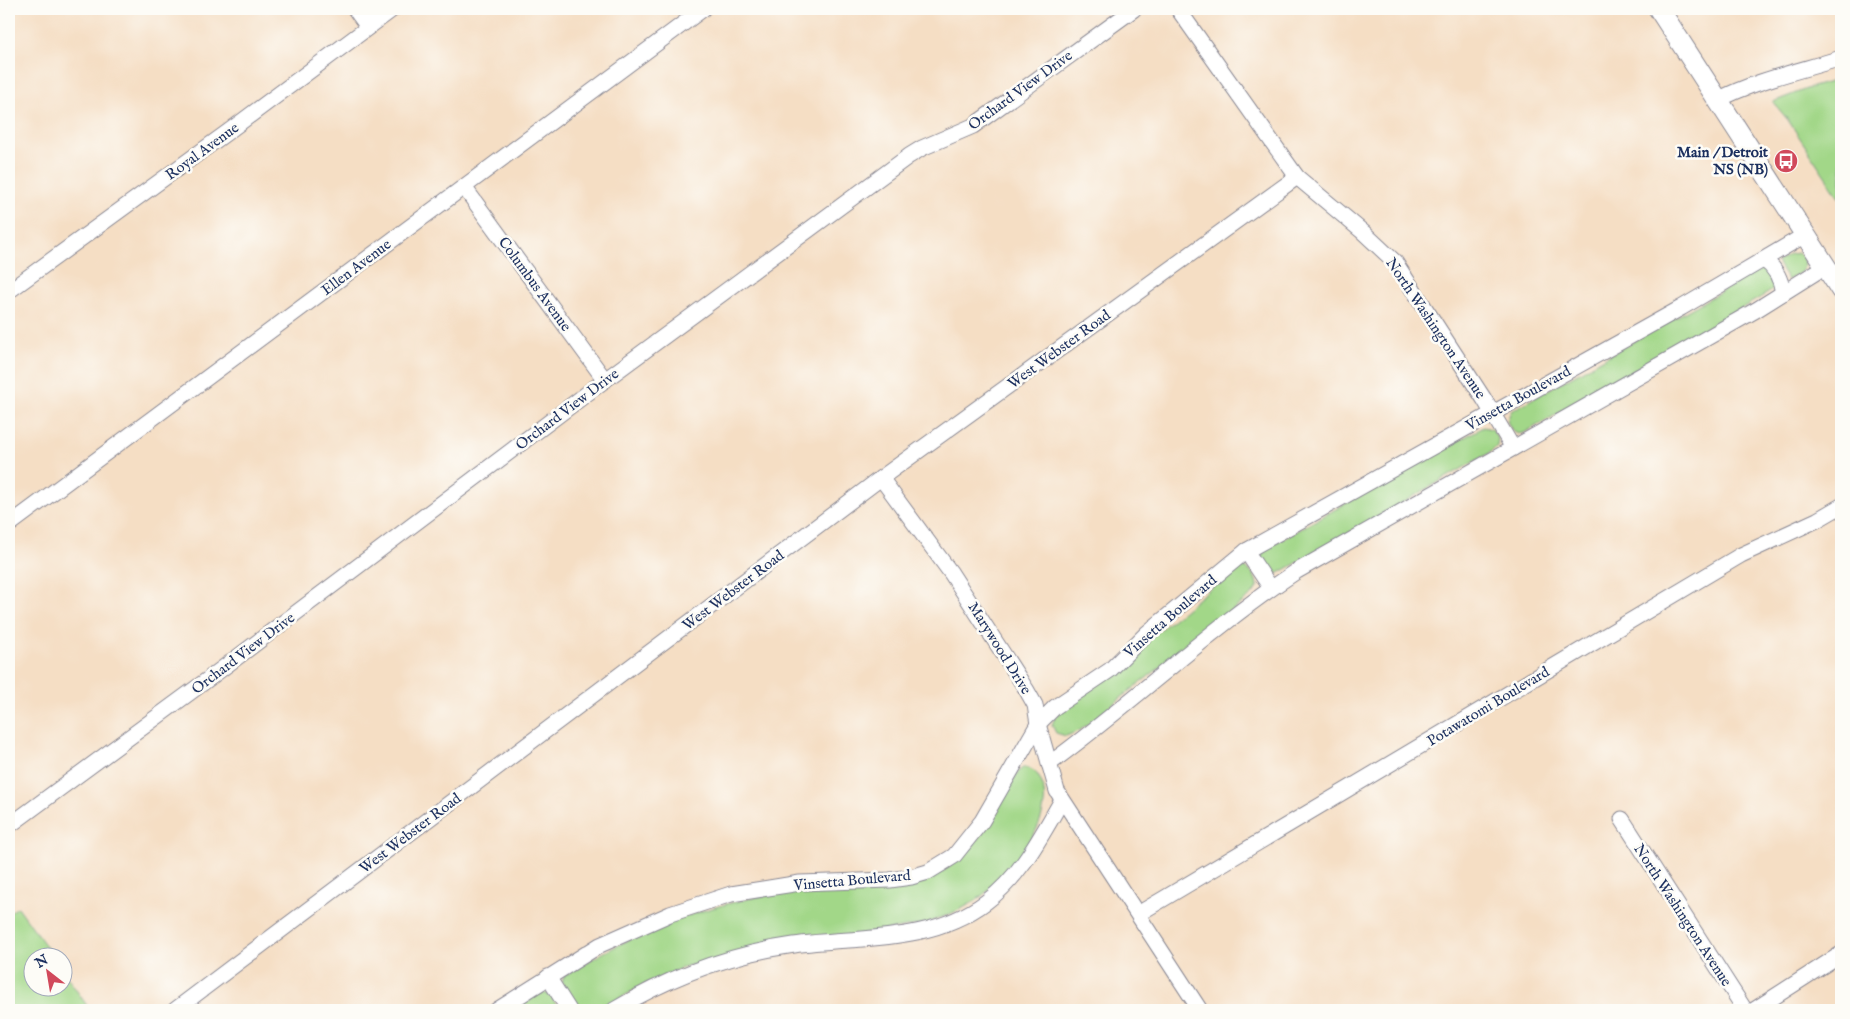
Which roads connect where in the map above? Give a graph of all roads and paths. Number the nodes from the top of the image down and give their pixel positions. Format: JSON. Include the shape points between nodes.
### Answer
{"nodes":[{"id":1,"x":355,"y":9,"type":"edge"},
{"id":2,"x":394,"y":9,"type":"edge"},
{"id":3,"x":703,"y":9,"type":"edge"},
{"id":4,"x":1134,"y":9,"type":"edge"},
{"id":5,"x":1178,"y":9,"type":"edge"},
{"id":6,"x":1659,"y":9,"type":"edge"},
{"id":7,"x":368,"y":27,"type":"junction"},
{"id":8,"x":1841,"y":58,"type":"edge"},
{"id":9,"x":1718,"y":100,"type":"junction"},
{"id":10,"x":1297,"y":177,"type":"junction"},
{"id":11,"x":464,"y":187,"type":"junction"},
{"id":12,"x":1805,"y":235,"type":"junction"},
{"id":13,"x":1764,"y":260,"type":"junction"},
{"id":14,"x":1826,"y":266,"type":"junction"},
{"id":15,"x":9,"y":290,"type":"edge"},
{"id":16,"x":1841,"y":290,"type":"edge"},
{"id":17,"x":1783,"y":293,"type":"junction"},
{"id":18,"x":605,"y":380,"type":"junction"},
{"id":19,"x":1492,"y":413,"type":"junction"},
{"id":20,"x":1512,"y":448,"type":"junction"},
{"id":21,"x":881,"y":478,"type":"junction"},
{"id":22,"x":1841,"y":506,"type":"edge"},
{"id":23,"x":9,"y":525,"type":"edge"},
{"id":24,"x":1246,"y":551,"type":"junction"},
{"id":25,"x":1271,"y":588,"type":"junction"},
{"id":26,"x":1038,"y":724,"type":"junction"},
{"id":27,"x":1048,"y":764,"type":"junction"},
{"id":28,"x":1062,"y":800,"type":"junction"},
{"id":29,"x":1622,"y":819,"type":"dead end"},
{"id":30,"x":9,"y":824,"type":"edge"},
{"id":31,"x":1138,"y":914,"type":"junction"},
{"id":32,"x":1841,"y":954,"type":"edge"},
{"id":33,"x":548,"y":977,"type":"junction"},
{"id":34,"x":175,"y":1010,"type":"edge"},
{"id":35,"x":497,"y":1010,"type":"edge"},
{"id":36,"x":569,"y":1010,"type":"edge"},
{"id":37,"x":614,"y":1010,"type":"edge"},
{"id":38,"x":1200,"y":1010,"type":"edge"},
{"id":39,"x":1745,"y":1010,"type":"edge"},
{"id":40,"x":1754,"y":1010,"type":"edge"}],
"edges":[{"from":1,"to":7,"type":"street"},
{"from":2,"to":7,"type":"street","name":"Royal Avenue"},
{"from":3,"to":11,"type":"street","name":"Ellen Avenue"},
{"from":4,"to":18,"type":"street","name":"Orchard View Drive","via":[[973,126],[909,156]]},
{"from":5,"to":10,"type":"street","name":"North Washington Avenue"},
{"from":6,"to":9,"type":"main road"},
{"from":7,"to":15,"type":"street","name":"Royal Avenue"},
{"from":8,"to":9,"type":"street","via":[[1756,83]]},
{"from":9,"to":12,"type":"main road"},
{"from":10,"to":19,"type":"street","name":"North Washington Avenue","via":[[1395,262]]},
{"from":10,"to":21,"type":"street","name":"West Webster Road"},
{"from":11,"to":18,"type":"street","name":"Columbus Avenue"},
{"from":11,"to":23,"type":"street","name":"Ellen Avenue"},
{"from":12,"to":13,"type":"street","name":"Vinsetta Boulevard"},
{"from":12,"to":14,"type":"main road"},
{"from":13,"to":17,"type":"street","via":[[1771,264],[1782,282]]},
{"from":13,"to":19,"type":"street","name":"Vinsetta Boulevard"},
{"from":14,"to":16,"type":"main road"},
{"from":14,"to":17,"type":"street"},
{"from":17,"to":20,"type":"street"},
{"from":18,"to":30,"type":"street","name":"Orchard View Drive","via":[[207,680]]},
{"from":19,"to":20,"type":"street","name":"North Washington Avenue"},
{"from":19,"to":24,"type":"street","name":"Vinsetta Boulevard"},
{"from":20,"to":25,"type":"street"},
{"from":21,"to":26,"type":"street","name":"Marywood Drive","via":[[951,573],[1026,689],[1035,706]]},
{"from":21,"to":34,"type":"street","name":"West Webster Road"},
{"from":22,"to":31,"type":"street","name":"Potawatomi Boulevard","via":[[1741,555]]},
{"from":24,"to":25,"type":"street"},
{"from":24,"to":26,"type":"street","name":"Vinsetta Boulevard","via":[[1148,632],[1110,670],[1055,707]]},
{"from":25,"to":27,"type":"street"},
{"from":26,"to":27,"type":"street","name":"Marywood Drive"},
{"from":26,"to":33,"type":"street","name":"Vinsetta Boulevard","via":[[982,821],[954,856],[928,872],[890,880],[800,883],[731,894],[670,914],[600,945]]},
{"from":27,"to":28,"type":"street","name":"Marywood Drive"},
{"from":28,"to":31,"type":"street","name":"Marywood Drive"},
{"from":28,"to":37,"type":"street","via":[[1020,870],[986,902],[962,918],[910,934],[794,946],[738,957],[677,977]]},
{"from":29,"to":39,"type":"street","name":"North Washington Avenue"},
{"from":31,"to":38,"type":"street","name":"Marywood Drive"},
{"from":32,"to":40,"type":"street"},
{"from":33,"to":35,"type":"street","name":"Vinsetta Boulevard"},
{"from":33,"to":36,"type":"street"}]}
